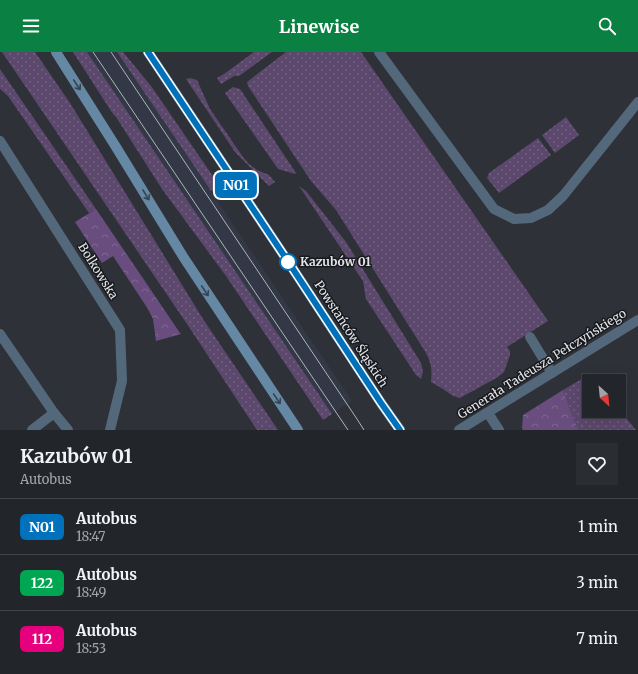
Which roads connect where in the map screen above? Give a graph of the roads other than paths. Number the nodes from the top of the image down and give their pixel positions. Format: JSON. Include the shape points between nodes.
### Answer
{"nodes":[{"id":1,"x":56,"y":52,"type":"edge"},
{"id":2,"x":148,"y":52,"type":"edge"},
{"id":3,"x":379,"y":52,"type":"edge"},
{"id":4,"x":638,"y":102,"type":"edge"},
{"id":5,"x":0,"y":141,"type":"edge"},
{"id":6,"x":638,"y":320,"type":"edge"},
{"id":7,"x":0,"y":334,"type":"edge"},
{"id":8,"x":530,"y":337,"type":"dead end"},
{"id":9,"x":552,"y":373,"type":"junction"},
{"id":10,"x":488,"y":412,"type":"junction"},
{"id":11,"x":54,"y":414,"type":"junction"},
{"id":12,"x":32,"y":430,"type":"edge"},
{"id":13,"x":68,"y":430,"type":"edge"},
{"id":14,"x":110,"y":430,"type":"edge"},
{"id":15,"x":298,"y":430,"type":"edge"},
{"id":16,"x":400,"y":430,"type":"edge"},
{"id":17,"x":459,"y":430,"type":"edge"},
{"id":18,"x":499,"y":430,"type":"edge"}],
"edges":[{"from":1,"to":15,"type":"main road","one_way":true,"via":[[184,258]]},
{"from":2,"to":16,"type":"main road","name":"Powstańców Śląskich"},
{"from":3,"to":4,"type":"street","via":[[494,209],[514,219],[531,218],[548,210],[564,196]]},
{"from":5,"to":14,"type":"street","name":"Bolkowska","via":[[120,330],[122,381]]},
{"from":6,"to":9,"type":"street","name":"Generała Tadeusza Pełczyńskiego"},
{"from":7,"to":11,"type":"street"},
{"from":8,"to":9,"type":"street"},
{"from":9,"to":10,"type":"street","name":"Generała Tadeusza Pełczyńskiego"},
{"from":10,"to":17,"type":"street","name":"Generała Tadeusza Pełczyńskiego"},
{"from":10,"to":18,"type":"street"},
{"from":11,"to":12,"type":"street"},
{"from":11,"to":13,"type":"street"}]}
